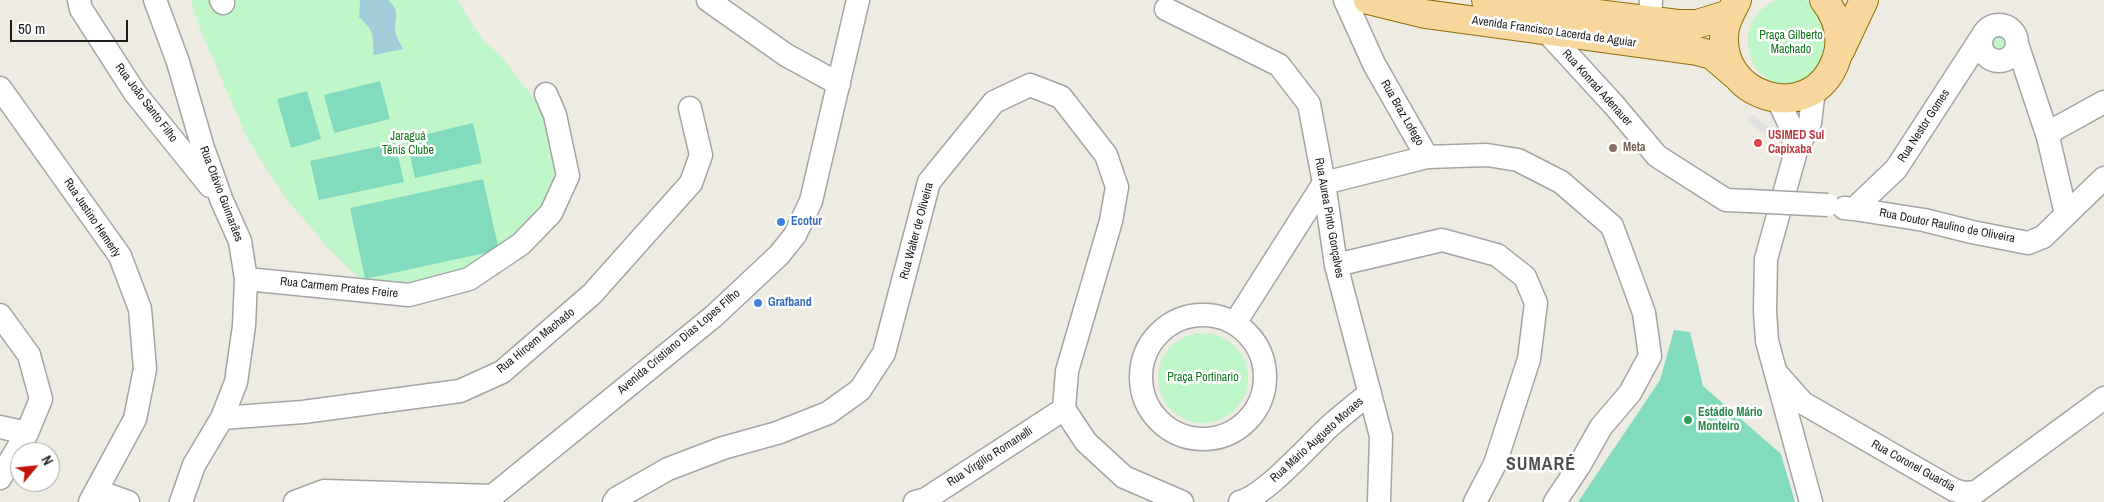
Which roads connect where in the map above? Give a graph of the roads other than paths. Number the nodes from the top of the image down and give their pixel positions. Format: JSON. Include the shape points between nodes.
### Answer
{"nodes":[{"id":1,"x":79,"y":0,"type":"edge"},
{"id":2,"x":155,"y":0,"type":"edge"},
{"id":3,"x":708,"y":0,"type":"edge"},
{"id":4,"x":858,"y":0,"type":"edge"},
{"id":5,"x":1345,"y":0,"type":"edge"},
{"id":6,"x":1368,"y":0,"type":"edge"},
{"id":7,"x":1486,"y":0,"type":"edge"},
{"id":8,"x":1824,"y":0,"type":"edge"},
{"id":9,"x":1864,"y":0,"type":"edge"},
{"id":10,"x":1514,"y":2,"type":"edge"},
{"id":11,"x":1734,"y":7,"type":"edge"},
{"id":12,"x":1166,"y":9,"type":"dead end"},
{"id":13,"x":1651,"y":10,"type":"edge"},
{"id":14,"x":1546,"y":31,"type":"junction"},
{"id":15,"x":1840,"y":50,"type":"junction"},
{"id":16,"x":1734,"y":74,"type":"junction"},
{"id":17,"x":839,"y":84,"type":"junction"},
{"id":18,"x":0,"y":88,"type":"edge"},
{"id":19,"x":1814,"y":90,"type":"junction"},
{"id":20,"x":546,"y":94,"type":"dead end"},
{"id":21,"x":1777,"y":98,"type":"junction"},
{"id":22,"x":2104,"y":102,"type":"edge"},
{"id":23,"x":690,"y":108,"type":"dead end"},
{"id":24,"x":2048,"y":137,"type":"junction"},
{"id":25,"x":1796,"y":151,"type":"junction"},
{"id":26,"x":1427,"y":157,"type":"junction"},
{"id":27,"x":2104,"y":178,"type":"edge"},
{"id":28,"x":1324,"y":183,"type":"junction"},
{"id":29,"x":222,"y":201,"type":"junction"},
{"id":30,"x":1854,"y":209,"type":"junction"},
{"id":31,"x":2066,"y":214,"type":"junction"},
{"id":32,"x":1336,"y":265,"type":"junction"},
{"id":33,"x":246,"y":279,"type":"junction"},
{"id":34,"x":0,"y":315,"type":"edge"},
{"id":35,"x":1235,"y":323,"type":"junction"},
{"id":36,"x":1776,"y":373,"type":"junction"},
{"id":37,"x":1370,"y":392,"type":"junction"},
{"id":38,"x":2104,"y":398,"type":"edge"},
{"id":39,"x":1064,"y":410,"type":"junction"},
{"id":40,"x":222,"y":418,"type":"junction"},
{"id":41,"x":0,"y":427,"type":"edge"},
{"id":42,"x":27,"y":433,"type":"junction"},
{"id":43,"x":0,"y":478,"type":"edge"},
{"id":44,"x":94,"y":496,"type":"edge"},
{"id":45,"x":488,"y":499,"type":"edge"},
{"id":46,"x":923,"y":501,"type":"edge"},
{"id":47,"x":128,"y":502,"type":"edge"},
{"id":48,"x":181,"y":502,"type":"edge"},
{"id":49,"x":295,"y":502,"type":"edge"},
{"id":50,"x":614,"y":502,"type":"edge"},
{"id":51,"x":1182,"y":502,"type":"edge"},
{"id":52,"x":1240,"y":502,"type":"edge"},
{"id":53,"x":1379,"y":502,"type":"edge"},
{"id":54,"x":1475,"y":502,"type":"edge"},
{"id":55,"x":1555,"y":502,"type":"edge"},
{"id":56,"x":1811,"y":502,"type":"edge"}],
"edges":[{"from":1,"to":29,"type":"street","name":"Rua João Santo Filho","via":[[81,9],[136,93]]},
{"from":2,"to":29,"type":"street","name":"Rua Otávio Guimarães"},
{"from":3,"to":17,"type":"street","via":[[786,55]]},
{"from":4,"to":17,"type":"street","name":"Avenida Cristiano Dias Lopes Filho"},
{"from":5,"to":26,"type":"street","name":"Rua Braz Lofego","via":[[1374,64]]},
{"from":6,"to":14,"type":"main road","name":"Avenida Francisco Lacerda de Aguiar","via":[[1425,14]]},
{"from":7,"to":10,"type":"main road","name":"Avenida Francisco Lacerda de Aguiar"},
{"from":8,"to":15,"type":"main road","via":[[1839,29]]},
{"from":9,"to":15,"type":"main road"},
{"from":10,"to":13,"type":"main road","name":"Avenida Francisco Lacerda de Aguiar"},
{"from":11,"to":13,"type":"main road","name":"Avenida Francisco Lacerda de Aguiar","via":[[1697,24],[1678,24]]},
{"from":11,"to":16,"type":"main road","via":[[1725,28],[1725,54]]},
{"from":12,"to":28,"type":"street","name":"Rua Aurea Pinto Gonçalves","via":[[1278,65],[1309,104]]},
{"from":14,"to":16,"type":"main road","name":"Avenida Francisco Lacerda de Aguiar","via":[[1698,51],[1712,55]]},
{"from":14,"to":30,"type":"street","name":"Rua Konrad Adenauer","bridge":true,"via":[[1657,156],[1726,200]]},
{"from":15,"to":19,"type":"main road","via":[[1833,70]]},
{"from":16,"to":21,"type":"main road","via":[[1745,86]]},
{"from":17,"to":45,"type":"street","name":"Avenida Cristiano Dias Lopes Filho","via":[[811,201],[795,235],[779,255],[714,316]]},
{"from":18,"to":44,"type":"street","name":"Rua Justino Hemerly","via":[[120,256],[140,309],[144,369],[135,419]]},
{"from":19,"to":21,"type":"main road","via":[[1800,97]]},
{"from":19,"to":25,"type":"street","via":[[1810,123]]},
{"from":20,"to":33,"type":"street","name":"Rua Carmem Prates Freire","via":[[555,115],[568,176],[551,213],[521,244],[469,279],[409,295]]},
{"from":21,"to":25,"type":"street","via":[[1789,123]]},
{"from":22,"to":24,"type":"street","via":[[2055,129]]},
{"from":23,"to":40,"type":"street","name":"Rua Hircem Machado","via":[[701,155],[691,184],[592,294],[502,372],[460,391],[303,412]]},
{"from":24,"to":30,"type":"street","name":"Rua Nestor Gomes","via":[[2017,44],[2011,57],[1994,61],[1983,53],[1981,38],[1896,169]]},
{"from":24,"to":31,"type":"street"},
{"from":25,"to":36,"type":"street","via":[[1766,259],[1767,341]]},
{"from":26,"to":28,"type":"street","name":"Rua Braz Lofego"},
{"from":26,"to":55,"type":"street","via":[[1487,155],[1518,160],[1561,182],[1612,226],[1628,269],[1644,313],[1650,356],[1630,393],[1601,426]]},
{"from":27,"to":31,"type":"street","name":"Rua Doutor Raulino de Oliveira"},
{"from":28,"to":32,"type":"street","name":"Rua Aurea Pinto Gonçalves"},
{"from":28,"to":35,"type":"street"},
{"from":29,"to":33,"type":"street","name":"Rua Otávio Guimarães","via":[[240,241]]},
{"from":30,"to":31,"type":"street","name":"Rua Doutor Raulino de Oliveira","via":[[2028,242],[2044,237]]},
{"from":32,"to":37,"type":"street","name":"Rua Aurea Pinto Gonçalves"},
{"from":32,"to":54,"type":"street","via":[[1442,240],[1497,255],[1525,277],[1536,303],[1529,359],[1495,464]]},
{"from":33,"to":40,"type":"street","name":"Rua Otávio Guimarães","via":[[244,326],[236,382]]},
{"from":34,"to":42,"type":"street","via":[[29,355],[41,399]]},
{"from":35,"to":35,"type":"street","via":[[1216,315],[1195,314],[1175,320],[1146,348],[1140,368],[1141,389],[1148,408],[1162,424],[1179,435],[1200,440],[1220,437],[1238,429],[1253,414],[1263,396],[1265,375],[1261,355],[1251,337]]},
{"from":36,"to":38,"type":"street","name":"Rua Coronel Guardia","via":[[1803,403],[1954,490],[1965,493],[1976,492]]},
{"from":36,"to":56,"type":"street"},
{"from":37,"to":52,"type":"street","name":"Rua Mário Augusto Moraes","via":[[1273,480],[1249,500]]},
{"from":37,"to":53,"type":"street","name":"Rua Aurea Pinto Gonçalves","via":[[1381,436]]},
{"from":39,"to":46,"type":"street","name":"Rua Virgilio Romanelli"},
{"from":39,"to":50,"type":"street","name":"Rua Walter de Oliveira","via":[[1067,371],[1111,221],[1117,187],[1106,155],[1061,97],[1030,85],[994,102],[929,182],[884,354],[860,390],[828,413],[668,469]]},
{"from":39,"to":51,"type":"street","via":[[1086,442],[1124,477]]},
{"from":40,"to":48,"type":"street","name":"Rua Otávio Guimarães","via":[[194,465]]},
{"from":41,"to":42,"type":"street"},
{"from":42,"to":43,"type":"street"},
{"from":44,"to":47,"type":"street"},
{"from":45,"to":49,"type":"street","via":[[324,491]]}]}
